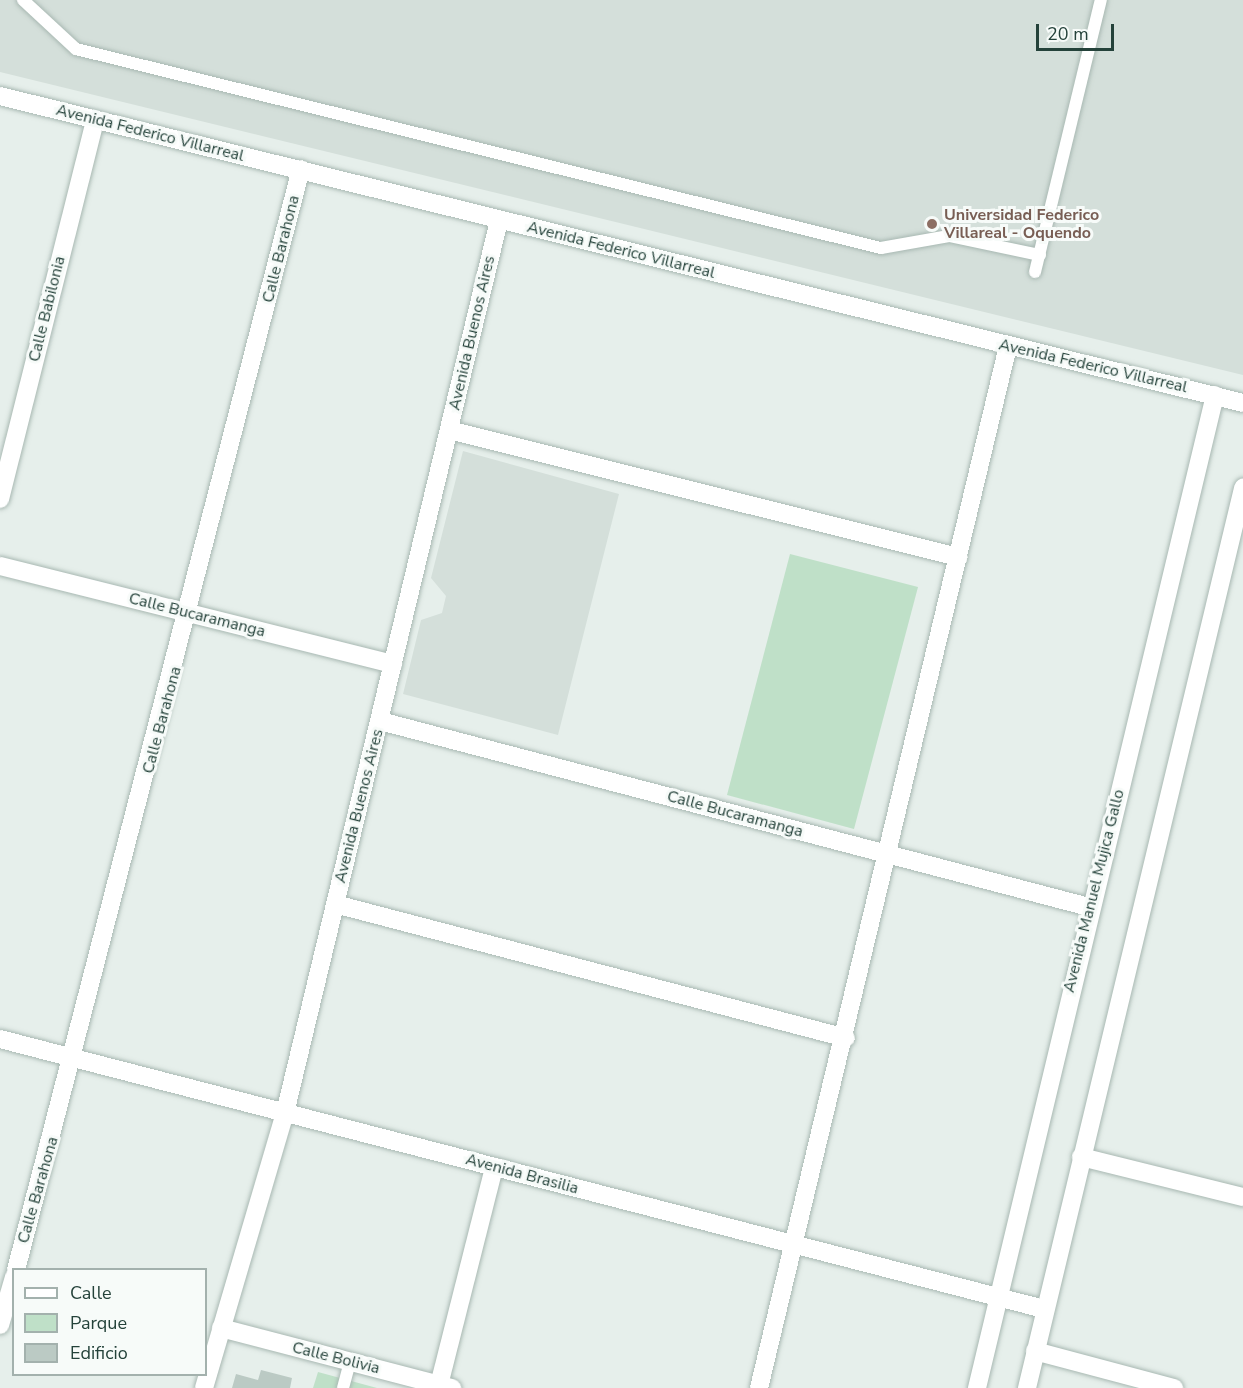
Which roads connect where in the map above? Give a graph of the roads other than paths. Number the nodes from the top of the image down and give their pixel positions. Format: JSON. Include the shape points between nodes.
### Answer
{"nodes":[{"id":1,"x":23,"y":0,"type":"edge"},
{"id":2,"x":1101,"y":0,"type":"edge"},
{"id":3,"x":0,"y":96,"type":"edge"},
{"id":4,"x":95,"y":120,"type":"junction"},
{"id":5,"x":301,"y":169,"type":"junction"},
{"id":6,"x":499,"y":220,"type":"junction"},
{"id":7,"x":1040,"y":255,"type":"junction"},
{"id":8,"x":1035,"y":272,"type":"dead end"},
{"id":9,"x":1008,"y":346,"type":"junction"},
{"id":10,"x":1215,"y":395,"type":"junction"},
{"id":11,"x":1243,"y":403,"type":"edge"},
{"id":12,"x":449,"y":430,"type":"junction"},
{"id":13,"x":1243,"y":488,"type":"edge"},
{"id":14,"x":0,"y":499,"type":"edge"},
{"id":15,"x":958,"y":557,"type":"junction"},
{"id":16,"x":0,"y":566,"type":"edge"},
{"id":17,"x":190,"y":613,"type":"junction"},
{"id":18,"x":393,"y":664,"type":"junction"},
{"id":19,"x":380,"y":721,"type":"junction"},
{"id":20,"x":889,"y":854,"type":"junction"},
{"id":21,"x":335,"y":904,"type":"junction"},
{"id":22,"x":1089,"y":907,"type":"junction"},
{"id":23,"x":846,"y":1038,"type":"junction"},
{"id":24,"x":0,"y":1039,"type":"edge"},
{"id":25,"x":74,"y":1058,"type":"junction"},
{"id":26,"x":285,"y":1113,"type":"junction"},
{"id":27,"x":1081,"y":1157,"type":"junction"},
{"id":28,"x":494,"y":1167,"type":"junction"},
{"id":29,"x":1243,"y":1197,"type":"edge"},
{"id":30,"x":797,"y":1245,"type":"junction"},
{"id":31,"x":16,"y":1268,"type":"edge"},
{"id":32,"x":12,"y":1284,"type":"edge"},
{"id":33,"x":998,"y":1297,"type":"junction"},
{"id":34,"x":1044,"y":1309,"type":"junction"},
{"id":35,"x":0,"y":1325,"type":"edge"},
{"id":36,"x":221,"y":1328,"type":"junction"},
{"id":37,"x":1035,"y":1351,"type":"junction"},
{"id":38,"x":350,"y":1361,"type":"junction"},
{"id":39,"x":446,"y":1386,"type":"edge"},
{"id":40,"x":204,"y":1388,"type":"edge"},
{"id":41,"x":343,"y":1388,"type":"edge"},
{"id":42,"x":759,"y":1388,"type":"edge"},
{"id":43,"x":977,"y":1388,"type":"edge"},
{"id":44,"x":1027,"y":1388,"type":"edge"},
{"id":45,"x":1174,"y":1388,"type":"edge"}],
"edges":[{"from":1,"to":7,"type":"lane","via":[[76,49],[881,248],[950,236]]},
{"from":2,"to":7,"type":"lane"},
{"from":3,"to":4,"type":"street","name":"Avenida Federico Villarreal"},
{"from":4,"to":5,"type":"street","name":"Avenida Federico Villarreal"},
{"from":4,"to":14,"type":"street","name":"Calle Babilonia"},
{"from":5,"to":6,"type":"street","name":"Avenida Federico Villarreal"},
{"from":5,"to":17,"type":"street","name":"Calle Barahona"},
{"from":6,"to":9,"type":"street","name":"Avenida Federico Villarreal"},
{"from":6,"to":12,"type":"street","name":"Avenida Buenos Aires"},
{"from":7,"to":8,"type":"lane"},
{"from":9,"to":10,"type":"street","name":"Avenida Federico Villarreal"},
{"from":9,"to":15,"type":"street"},
{"from":10,"to":11,"type":"street","name":"Avenida Federico Villarreal"},
{"from":10,"to":22,"type":"street","name":"Avenida Manuel Mujica Gallo"},
{"from":12,"to":15,"type":"street"},
{"from":12,"to":18,"type":"street","name":"Avenida Buenos Aires"},
{"from":13,"to":27,"type":"street"},
{"from":15,"to":20,"type":"street"},
{"from":16,"to":17,"type":"street","name":"Calle Bucaramanga"},
{"from":17,"to":18,"type":"street","name":"Calle Bucaramanga"},
{"from":17,"to":25,"type":"street","name":"Calle Barahona"},
{"from":18,"to":19,"type":"street","name":"Avenida Buenos Aires"},
{"from":19,"to":20,"type":"street","name":"Calle Bucaramanga"},
{"from":19,"to":21,"type":"street","name":"Avenida Buenos Aires"},
{"from":20,"to":22,"type":"street","name":"Calle Bucaramanga"},
{"from":20,"to":23,"type":"street"},
{"from":21,"to":23,"type":"street"},
{"from":21,"to":26,"type":"street","name":"Avenida Buenos Aires"},
{"from":22,"to":33,"type":"street","name":"Avenida Manuel Mujica Gallo"},
{"from":23,"to":30,"type":"street"},
{"from":24,"to":25,"type":"street","name":"Avenida Brasilia"},
{"from":25,"to":26,"type":"street","name":"Avenida Brasilia"},
{"from":25,"to":31,"type":"street","name":"Calle Barahona"},
{"from":26,"to":28,"type":"street","name":"Avenida Brasilia"},
{"from":26,"to":36,"type":"street","name":"Avenida Buenos Aires"},
{"from":27,"to":29,"type":"street"},
{"from":27,"to":34,"type":"street"},
{"from":28,"to":30,"type":"street","name":"Avenida Brasilia"},
{"from":28,"to":39,"type":"street"},
{"from":30,"to":33,"type":"street","name":"Avenida Brasilia"},
{"from":30,"to":42,"type":"street"},
{"from":32,"to":35,"type":"street"},
{"from":33,"to":34,"type":"street","name":"Avenida Brasilia"},
{"from":33,"to":43,"type":"street","name":"Avenida Manuel Mujica Gallo"},
{"from":34,"to":37,"type":"street"},
{"from":36,"to":38,"type":"street","name":"Calle Bolivia"},
{"from":36,"to":40,"type":"street","name":"Avenida Buenos Aires"},
{"from":37,"to":44,"type":"street"},
{"from":37,"to":45,"type":"street"},
{"from":38,"to":39,"type":"street","name":"Calle Bolivia"},
{"from":38,"to":41,"type":"lane"}]}
